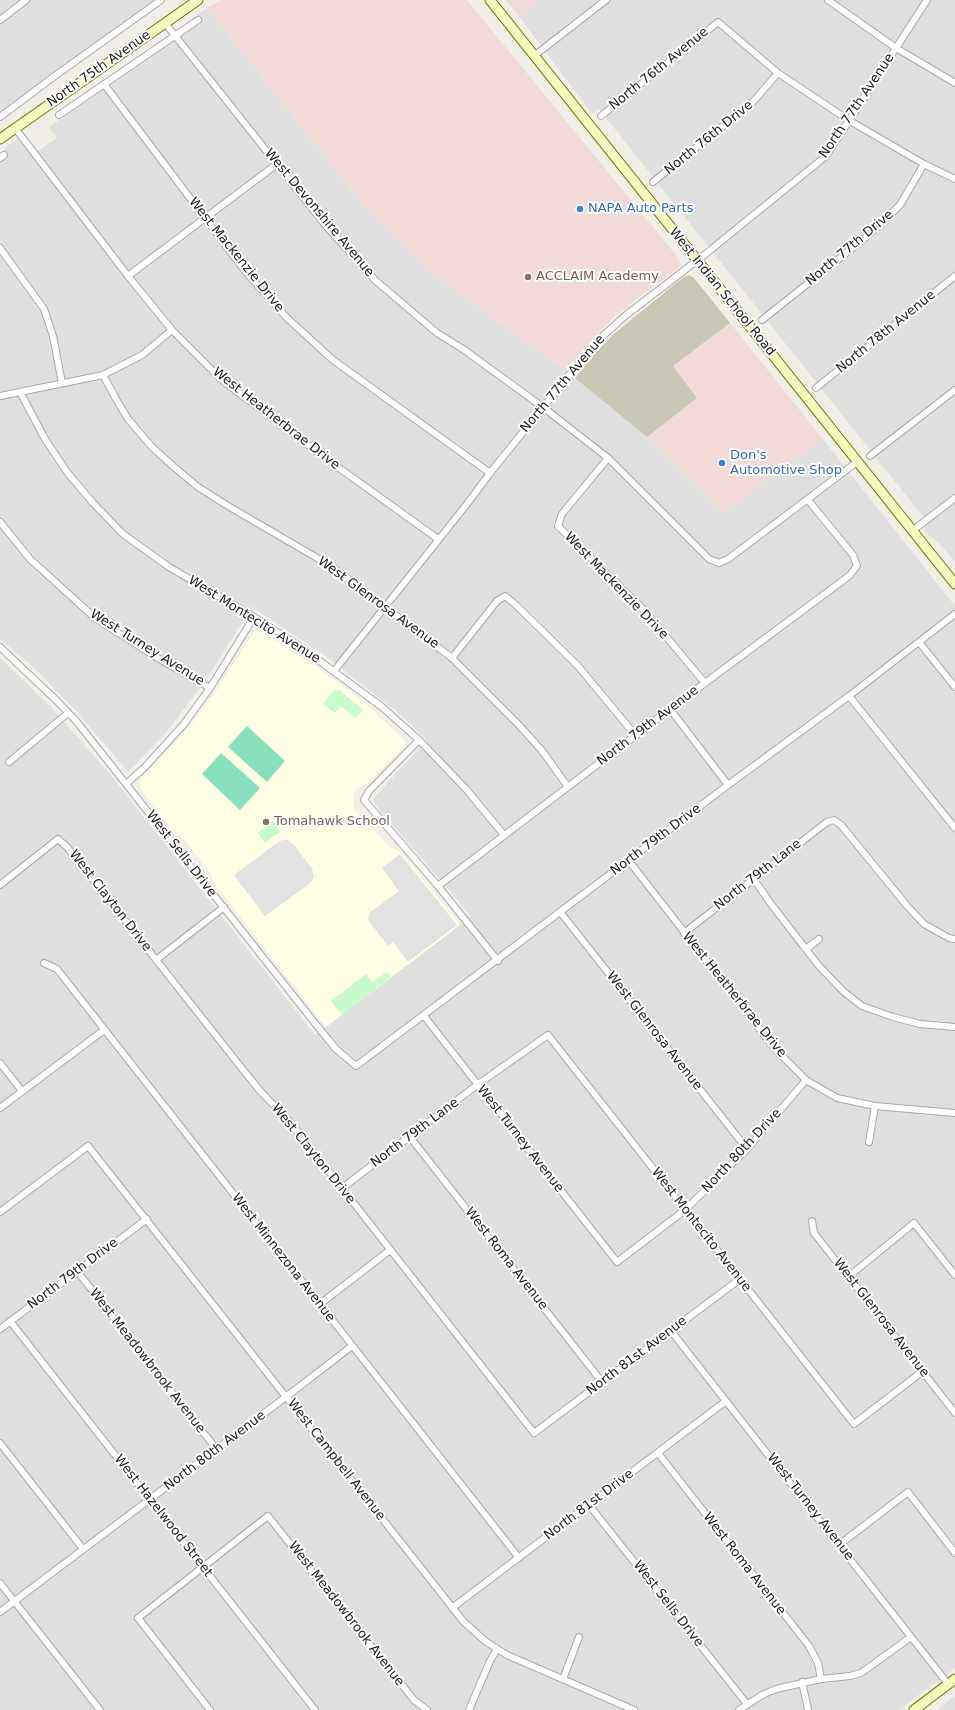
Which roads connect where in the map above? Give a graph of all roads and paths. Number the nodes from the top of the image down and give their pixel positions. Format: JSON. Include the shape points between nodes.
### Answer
{"nodes":[{"id":1,"x":26,"y":0,"type":"edge"},
{"id":2,"x":161,"y":0,"type":"edge"},
{"id":3,"x":198,"y":0,"type":"edge"},
{"id":4,"x":490,"y":0,"type":"edge"},
{"id":5,"x":606,"y":0,"type":"edge"},
{"id":6,"x":828,"y":0,"type":"edge"},
{"id":7,"x":927,"y":0,"type":"edge"},
{"id":8,"x":0,"y":20,"type":"edge"},
{"id":9,"x":198,"y":20,"type":"dead end"},
{"id":10,"x":164,"y":23,"type":"junction"},
{"id":11,"x":174,"y":36,"type":"junction"},
{"id":12,"x":896,"y":48,"type":"junction"},
{"id":13,"x":534,"y":56,"type":"junction"},
{"id":14,"x":778,"y":73,"type":"junction"},
{"id":15,"x":955,"y":83,"type":"edge"},
{"id":16,"x":104,"y":84,"type":"junction"},
{"id":17,"x":0,"y":107,"type":"edge"},
{"id":18,"x":2,"y":115,"type":"edge"},
{"id":19,"x":59,"y":115,"type":"dead end"},
{"id":20,"x":600,"y":116,"type":"dead end"},
{"id":21,"x":850,"y":121,"type":"junction"},
{"id":22,"x":15,"y":128,"type":"junction"},
{"id":23,"x":0,"y":139,"type":"edge"},
{"id":24,"x":277,"y":164,"type":"junction"},
{"id":25,"x":924,"y":164,"type":"junction"},
{"id":26,"x":955,"y":179,"type":"edge"},
{"id":27,"x":653,"y":182,"type":"dead end"},
{"id":28,"x":205,"y":218,"type":"junction"},
{"id":29,"x":0,"y":248,"type":"edge"},
{"id":30,"x":697,"y":260,"type":"junction"},
{"id":31,"x":128,"y":276,"type":"junction"},
{"id":32,"x":955,"y":276,"type":"edge"},
{"id":33,"x":762,"y":320,"type":"dead end"},
{"id":34,"x":172,"y":330,"type":"junction"},
{"id":35,"x":103,"y":375,"type":"junction"},
{"id":36,"x":62,"y":383,"type":"junction"},
{"id":37,"x":816,"y":388,"type":"dead end"},
{"id":38,"x":955,"y":390,"type":"edge"},
{"id":39,"x":20,"y":392,"type":"junction"},
{"id":40,"x":0,"y":396,"type":"edge"},
{"id":41,"x":544,"y":408,"type":"junction"},
{"id":42,"x":870,"y":456,"type":"dead end"},
{"id":43,"x":608,"y":458,"type":"junction"},
{"id":44,"x":857,"y":462,"type":"junction"},
{"id":45,"x":490,"y":472,"type":"junction"},
{"id":46,"x":955,"y":498,"type":"edge"},
{"id":47,"x":808,"y":500,"type":"junction"},
{"id":48,"x":0,"y":522,"type":"edge"},
{"id":49,"x":912,"y":531,"type":"junction"},
{"id":50,"x":438,"y":539,"type":"junction"},
{"id":51,"x":955,"y":584,"type":"edge"},
{"id":52,"x":386,"y":606,"type":"junction"},
{"id":53,"x":955,"y":614,"type":"edge"},
{"id":54,"x":254,"y":617,"type":"junction"},
{"id":55,"x":920,"y":642,"type":"junction"},
{"id":56,"x":0,"y":647,"type":"edge"},
{"id":57,"x":452,"y":658,"type":"junction"},
{"id":58,"x":334,"y":671,"type":"junction"},
{"id":59,"x":705,"y":683,"type":"junction"},
{"id":60,"x":955,"y":687,"type":"edge"},
{"id":61,"x":210,"y":688,"type":"junction"},
{"id":62,"x":849,"y":696,"type":"junction"},
{"id":63,"x":670,"y":709,"type":"junction"},
{"id":64,"x":68,"y":713,"type":"junction"},
{"id":65,"x":636,"y":736,"type":"junction"},
{"id":66,"x":419,"y":740,"type":"junction"},
{"id":67,"x":9,"y":762,"type":"dead end"},
{"id":68,"x":126,"y":784,"type":"junction"},
{"id":69,"x":728,"y":785,"type":"junction"},
{"id":70,"x":568,"y":787,"type":"junction"},
{"id":71,"x":955,"y":828,"type":"edge"},
{"id":72,"x":504,"y":836,"type":"junction"},
{"id":73,"x":629,"y":861,"type":"junction"},
{"id":74,"x":753,"y":878,"type":"junction"},
{"id":75,"x":0,"y":885,"type":"edge"},
{"id":76,"x":438,"y":886,"type":"junction"},
{"id":77,"x":224,"y":907,"type":"junction"},
{"id":78,"x":561,"y":912,"type":"junction"},
{"id":79,"x":684,"y":933,"type":"junction"},
{"id":80,"x":819,"y":939,"type":"dead end"},
{"id":81,"x":955,"y":939,"type":"edge"},
{"id":82,"x":806,"y":949,"type":"junction"},
{"id":83,"x":156,"y":960,"type":"junction"},
{"id":84,"x":498,"y":961,"type":"junction"},
{"id":85,"x":44,"y":963,"type":"dead end"},
{"id":86,"x":424,"y":1016,"type":"junction"},
{"id":87,"x":955,"y":1027,"type":"edge"},
{"id":88,"x":104,"y":1030,"type":"junction"},
{"id":89,"x":548,"y":1035,"type":"joint"},
{"id":90,"x":0,"y":1063,"type":"edge"},
{"id":91,"x":356,"y":1066,"type":"joint"},
{"id":92,"x":806,"y":1080,"type":"junction"},
{"id":93,"x":478,"y":1086,"type":"junction"},
{"id":94,"x":22,"y":1091,"type":"junction"},
{"id":95,"x":875,"y":1106,"type":"junction"},
{"id":96,"x":0,"y":1108,"type":"edge"},
{"id":97,"x":955,"y":1113,"type":"edge"},
{"id":98,"x":410,"y":1137,"type":"junction"},
{"id":99,"x":869,"y":1142,"type":"dead end"},
{"id":100,"x":747,"y":1149,"type":"junction"},
{"id":101,"x":341,"y":1188,"type":"junction"},
{"id":102,"x":1,"y":1210,"type":"edge"},
{"id":103,"x":685,"y":1210,"type":"junction"},
{"id":104,"x":147,"y":1219,"type":"junction"},
{"id":105,"x":812,"y":1221,"type":"dead end"},
{"id":106,"x":390,"y":1250,"type":"junction"},
{"id":107,"x":617,"y":1262,"type":"joint"},
{"id":108,"x":955,"y":1264,"type":"edge"},
{"id":109,"x":950,"y":1268,"type":"junction"},
{"id":110,"x":77,"y":1272,"type":"junction"},
{"id":111,"x":955,"y":1276,"type":"edge"},
{"id":112,"x":848,"y":1277,"type":"junction"},
{"id":113,"x":740,"y":1279,"type":"junction"},
{"id":114,"x":320,"y":1304,"type":"junction"},
{"id":115,"x":10,"y":1321,"type":"junction"},
{"id":116,"x":0,"y":1329,"type":"edge"},
{"id":117,"x":671,"y":1331,"type":"junction"},
{"id":118,"x":352,"y":1346,"type":"junction"},
{"id":119,"x":923,"y":1371,"type":"junction"},
{"id":120,"x":602,"y":1382,"type":"junction"},
{"id":121,"x":286,"y":1397,"type":"junction"},
{"id":122,"x":726,"y":1401,"type":"junction"},
{"id":123,"x":955,"y":1413,"type":"edge"},
{"id":124,"x":534,"y":1433,"type":"joint"},
{"id":125,"x":0,"y":1443,"type":"edge"},
{"id":126,"x":217,"y":1450,"type":"junction"},
{"id":127,"x":658,"y":1453,"type":"junction"},
{"id":128,"x":150,"y":1500,"type":"junction"},
{"id":129,"x":589,"y":1505,"type":"junction"},
{"id":130,"x":839,"y":1545,"type":"junction"},
{"id":131,"x":83,"y":1549,"type":"junction"},
{"id":132,"x":955,"y":1553,"type":"edge"},
{"id":133,"x":519,"y":1558,"type":"junction"},
{"id":134,"x":203,"y":1567,"type":"junction"},
{"id":135,"x":0,"y":1583,"type":"edge"},
{"id":136,"x":14,"y":1601,"type":"junction"},
{"id":137,"x":452,"y":1608,"type":"junction"},
{"id":138,"x":0,"y":1612,"type":"edge"},
{"id":139,"x":578,"y":1637,"type":"dead end"},
{"id":140,"x":911,"y":1637,"type":"junction"},
{"id":141,"x":497,"y":1649,"type":"junction"},
{"id":142,"x":821,"y":1679,"type":"junction"},
{"id":143,"x":563,"y":1680,"type":"junction"},
{"id":144,"x":802,"y":1682,"type":"junction"},
{"id":145,"x":952,"y":1682,"type":"edge"},
{"id":146,"x":746,"y":1704,"type":"junction"},
{"id":147,"x":808,"y":1709,"type":"dead end"},
{"id":148,"x":100,"y":1710,"type":"edge"},
{"id":149,"x":210,"y":1710,"type":"edge"},
{"id":150,"x":315,"y":1710,"type":"edge"},
{"id":151,"x":427,"y":1710,"type":"edge"},
{"id":152,"x":469,"y":1710,"type":"edge"},
{"id":153,"x":634,"y":1710,"type":"edge"},
{"id":154,"x":740,"y":1710,"type":"edge"},
{"id":155,"x":914,"y":1710,"type":"edge"}],
"edges":[{"from":1,"to":8,"type":"street"},
{"from":2,"to":18,"type":"street","name":"North 75th Avenue"},
{"from":3,"to":10,"type":"main road","name":"North 75th Avenue"},
{"from":4,"to":13,"type":"main road","name":"West Indian School Road"},
{"from":5,"to":13,"type":"street"},
{"from":6,"to":12,"type":"street"},
{"from":7,"to":12,"type":"street","name":"North 77th Avenue"},
{"from":9,"to":11,"type":"street","name":"North 75th Avenue"},
{"from":10,"to":11,"type":"street","name":"West Devonshire Avenue"},
{"from":10,"to":22,"type":"main road","name":"North 75th Avenue"},
{"from":11,"to":16,"type":"street","name":"North 75th Avenue"},
{"from":11,"to":24,"type":"street","name":"West Devonshire Avenue"},
{"from":12,"to":15,"type":"street"},
{"from":12,"to":21,"type":"street","name":"North 77th Avenue"},
{"from":13,"to":30,"type":"main road","name":"West Indian School Road"},
{"from":14,"to":20,"type":"street","name":"North 76th Avenue","via":[[718,22]]},
{"from":14,"to":21,"type":"street"},
{"from":14,"to":27,"type":"street","name":"North 76th Drive","via":[[752,103]]},
{"from":16,"to":19,"type":"street","name":"North 75th Avenue"},
{"from":16,"to":28,"type":"street","name":"West Mackenzie Drive"},
{"from":17,"to":18,"type":"street"},
{"from":21,"to":25,"type":"street"},
{"from":21,"to":30,"type":"street","name":"North 77th Avenue","via":[[826,156]]},
{"from":22,"to":23,"type":"main road","name":"North 75th Avenue"},
{"from":22,"to":31,"type":"street","name":"West Heatherbrae Drive"},
{"from":24,"to":28,"type":"street"},
{"from":24,"to":41,"type":"street","name":"West Devonshire Avenue","via":[[326,226],[375,280],[437,333]]},
{"from":25,"to":26,"type":"street"},
{"from":25,"to":33,"type":"street","name":"North 77th Drive","via":[[900,205],[865,238]]},
{"from":28,"to":31,"type":"street"},
{"from":28,"to":45,"type":"street","name":"West Mackenzie Drive","via":[[286,317],[333,360]]},
{"from":29,"to":36,"type":"street","via":[[44,309],[54,336]]},
{"from":30,"to":41,"type":"street","name":"North 77th Avenue","via":[[625,316],[595,343]]},
{"from":30,"to":44,"type":"main road","name":"West Indian School Road"},
{"from":31,"to":34,"type":"street","name":"West Heatherbrae Drive"},
{"from":32,"to":37,"type":"street","name":"North 78th Avenue"},
{"from":34,"to":35,"type":"street","via":[[142,355]]},
{"from":34,"to":50,"type":"street","name":"West Heatherbrae Drive","via":[[222,380]]},
{"from":35,"to":36,"type":"street"},
{"from":35,"to":52,"type":"street","name":"West Glenrosa Avenue","via":[[128,419],[152,447],[198,487],[331,566]]},
{"from":36,"to":39,"type":"street"},
{"from":38,"to":42,"type":"street"},
{"from":39,"to":40,"type":"street"},
{"from":39,"to":54,"type":"street","name":"West Montecito Avenue","via":[[45,439],[67,472],[92,503],[123,534],[169,567]]},
{"from":41,"to":43,"type":"street","name":"West Devonshire Avenue"},
{"from":41,"to":45,"type":"street","name":"North 77th Avenue"},
{"from":43,"to":47,"type":"street","name":"West Devonshire Avenue","via":[[709,559],[719,563]]},
{"from":43,"to":59,"type":"street","name":"West Mackenzie Drive","via":[[562,514],[558,526],[643,609]]},
{"from":44,"to":47,"type":"street"},
{"from":44,"to":49,"type":"main road","name":"West Indian School Road"},
{"from":45,"to":50,"type":"street","name":"North 77th Avenue"},
{"from":46,"to":49,"type":"street"},
{"from":47,"to":59,"type":"street","name":"North 79th Avenue","via":[[853,555],[857,566],[849,576]]},
{"from":48,"to":61,"type":"street","name":"West Turney Avenue","via":[[30,558],[95,618]]},
{"from":49,"to":51,"type":"main road","name":"West Indian School Road"},
{"from":50,"to":52,"type":"street","name":"North 77th Avenue"},
{"from":52,"to":57,"type":"street","name":"West Glenrosa Avenue"},
{"from":52,"to":58,"type":"street","name":"North 77th Avenue"},
{"from":53,"to":55,"type":"street","name":"North 79th Drive"},
{"from":54,"to":58,"type":"street","name":"West Montecito Avenue"},
{"from":54,"to":61,"type":"street"},
{"from":55,"to":60,"type":"street"},
{"from":55,"to":62,"type":"street","name":"North 79th Drive"},
{"from":56,"to":64,"type":"street","name":"West Sells Drive"},
{"from":57,"to":65,"type":"street","via":[[497,601],[505,596],[578,666]]},
{"from":57,"to":70,"type":"street","name":"West Glenrosa Avenue","via":[[518,724]]},
{"from":58,"to":66,"type":"street","name":"West Montecito Avenue","via":[[382,707]]},
{"from":59,"to":63,"type":"street","name":"North 79th Avenue"},
{"from":61,"to":68,"type":"street","via":[[184,724]]},
{"from":62,"to":69,"type":"street","name":"North 79th Drive"},
{"from":62,"to":71,"type":"street"},
{"from":63,"to":65,"type":"street","name":"North 79th Avenue"},
{"from":63,"to":69,"type":"street"},
{"from":64,"to":67,"type":"street"},
{"from":64,"to":68,"type":"street","name":"West Sells Drive"},
{"from":65,"to":70,"type":"street","name":"North 79th Avenue"},
{"from":66,"to":72,"type":"street","name":"West Montecito Avenue","via":[[466,789]]},
{"from":66,"to":76,"type":"street","via":[[369,791],[364,800]]},
{"from":68,"to":77,"type":"street","name":"West Sells Drive"},
{"from":69,"to":73,"type":"street","name":"North 79th Drive"},
{"from":70,"to":72,"type":"street","name":"North 79th Avenue"},
{"from":72,"to":76,"type":"street","name":"North 79th Avenue"},
{"from":73,"to":78,"type":"street","name":"North 79th Drive"},
{"from":73,"to":79,"type":"street","name":"West Heatherbrae Drive"},
{"from":74,"to":79,"type":"street","name":"North 79th Lane"},
{"from":74,"to":81,"type":"street","name":"North 79th Lane","via":[[827,822],[834,820],[841,825],[924,924]]},
{"from":74,"to":82,"type":"street"},
{"from":75,"to":83,"type":"street","name":"West Clayton Drive","via":[[58,840],[67,847]]},
{"from":76,"to":84,"type":"street"},
{"from":77,"to":83,"type":"street"},
{"from":77,"to":91,"type":"street","name":"West Sells Drive","via":[[336,1049]]},
{"from":78,"to":84,"type":"street","name":"North 79th Drive"},
{"from":78,"to":100,"type":"street","name":"West Glenrosa Avenue"},
{"from":79,"to":92,"type":"street","name":"West Heatherbrae Drive","via":[[776,1050]]},
{"from":80,"to":82,"type":"street"},
{"from":82,"to":87,"type":"street","via":[[844,992],[862,1006],[913,1022]]},
{"from":83,"to":101,"type":"street","name":"West Clayton Drive","via":[[261,1092],[291,1123]]},
{"from":84,"to":86,"type":"street","name":"North 79th Drive"},
{"from":85,"to":88,"type":"street","name":"West Minnezona Avenue","via":[[57,970]]},
{"from":86,"to":91,"type":"street","name":"North 79th Drive"},
{"from":86,"to":93,"type":"street","name":"West Turney Avenue"},
{"from":88,"to":94,"type":"street"},
{"from":88,"to":114,"type":"street","name":"West Minnezona Avenue"},
{"from":89,"to":93,"type":"street","name":"North 79th Lane"},
{"from":89,"to":103,"type":"street","name":"West Montecito Avenue"},
{"from":90,"to":94,"type":"street"},
{"from":92,"to":95,"type":"street","name":"West Heatherbrae Drive","via":[[837,1098]]},
{"from":92,"to":100,"type":"street","name":"North 80th Drive"},
{"from":93,"to":98,"type":"street","name":"North 79th Lane"},
{"from":93,"to":107,"type":"street","name":"West Turney Avenue"},
{"from":94,"to":96,"type":"street"},
{"from":95,"to":97,"type":"street","name":"West Heatherbrae Drive"},
{"from":95,"to":99,"type":"street"},
{"from":98,"to":101,"type":"street","name":"North 79th Lane"},
{"from":98,"to":120,"type":"street","name":"West Roma Avenue"},
{"from":100,"to":103,"type":"street","name":"North 80th Drive"},
{"from":101,"to":106,"type":"street","name":"West Clayton Drive"},
{"from":102,"to":104,"type":"street","name":"West Campbell Avenue","via":[[88,1146]]},
{"from":103,"to":107,"type":"street","name":"North 80th Drive"},
{"from":103,"to":113,"type":"street","name":"West Montecito Avenue"},
{"from":104,"to":110,"type":"street","name":"North 79th Drive"},
{"from":104,"to":121,"type":"street","name":"West Campbell Avenue"},
{"from":105,"to":112,"type":"street","name":"West Glenrosa Avenue","via":[[814,1234]]},
{"from":106,"to":114,"type":"street"},
{"from":106,"to":124,"type":"street","name":"West Clayton Drive"},
{"from":108,"to":109,"type":"street"},
{"from":109,"to":111,"type":"street"},
{"from":109,"to":112,"type":"street","via":[[914,1223]]},
{"from":110,"to":115,"type":"street","name":"North 79th Drive"},
{"from":110,"to":126,"type":"street","name":"West Meadowbrook Avenue"},
{"from":112,"to":119,"type":"street","name":"West Glenrosa Avenue"},
{"from":113,"to":117,"type":"street","name":"North 81st Avenue"},
{"from":113,"to":119,"type":"street","name":"West Montecito Avenue","via":[[854,1424]]},
{"from":114,"to":118,"type":"street","name":"West Minnezona Avenue"},
{"from":115,"to":116,"type":"street","name":"North 79th Drive"},
{"from":115,"to":128,"type":"street","name":"West Hazelwood Street"},
{"from":117,"to":120,"type":"street","name":"North 81st Avenue"},
{"from":117,"to":122,"type":"street","name":"West Turney Avenue"},
{"from":118,"to":121,"type":"street","name":"North 80th Avenue"},
{"from":118,"to":133,"type":"street","name":"West Minnezona Avenue"},
{"from":119,"to":123,"type":"street","name":"West Glenrosa Avenue"},
{"from":120,"to":124,"type":"street","name":"North 81st Avenue"},
{"from":121,"to":126,"type":"street","name":"North 80th Avenue"},
{"from":121,"to":137,"type":"street","name":"West Campbell Avenue"},
{"from":122,"to":127,"type":"street","name":"North 81st Drive"},
{"from":122,"to":130,"type":"street","name":"West Turney Avenue"},
{"from":125,"to":131,"type":"street"},
{"from":126,"to":128,"type":"street","name":"North 80th Avenue"},
{"from":127,"to":129,"type":"street","name":"North 81st Drive"},
{"from":127,"to":142,"type":"street","name":"West Roma Avenue","via":[[809,1646],[818,1663]]},
{"from":128,"to":131,"type":"street","name":"North 80th Avenue"},
{"from":128,"to":134,"type":"street","name":"West Hazelwood Street"},
{"from":129,"to":133,"type":"street","name":"North 81st Drive"},
{"from":129,"to":146,"type":"street","name":"West Sells Drive"},
{"from":130,"to":132,"type":"street","via":[[908,1492]]},
{"from":130,"to":140,"type":"street","name":"West Turney Avenue"},
{"from":131,"to":136,"type":"street","name":"North 80th Avenue"},
{"from":133,"to":137,"type":"street","name":"North 81st Drive"},
{"from":134,"to":149,"type":"street","via":[[138,1618]]},
{"from":134,"to":150,"type":"street","name":"West Hazelwood Street"},
{"from":134,"to":151,"type":"street","name":"West Meadowbrook Avenue","via":[[268,1516],[414,1700]]},
{"from":135,"to":136,"type":"street"},
{"from":136,"to":138,"type":"street","name":"North 80th Avenue"},
{"from":136,"to":148,"type":"street"},
{"from":137,"to":141,"type":"street","name":"West Campbell Avenue","via":[[475,1634]]},
{"from":139,"to":143,"type":"street"},
{"from":140,"to":142,"type":"street","via":[[861,1673]]},
{"from":140,"to":145,"type":"street","name":"West Turney Avenue"},
{"from":141,"to":143,"type":"street","name":"West Campbell Avenue"},
{"from":141,"to":152,"type":"street"},
{"from":142,"to":144,"type":"street"},
{"from":143,"to":153,"type":"street","name":"West Campbell Avenue"},
{"from":144,"to":146,"type":"street","via":[[776,1689]]},
{"from":144,"to":147,"type":"street"},
{"from":145,"to":155,"type":"main road"},
{"from":146,"to":154,"type":"street"}]}
